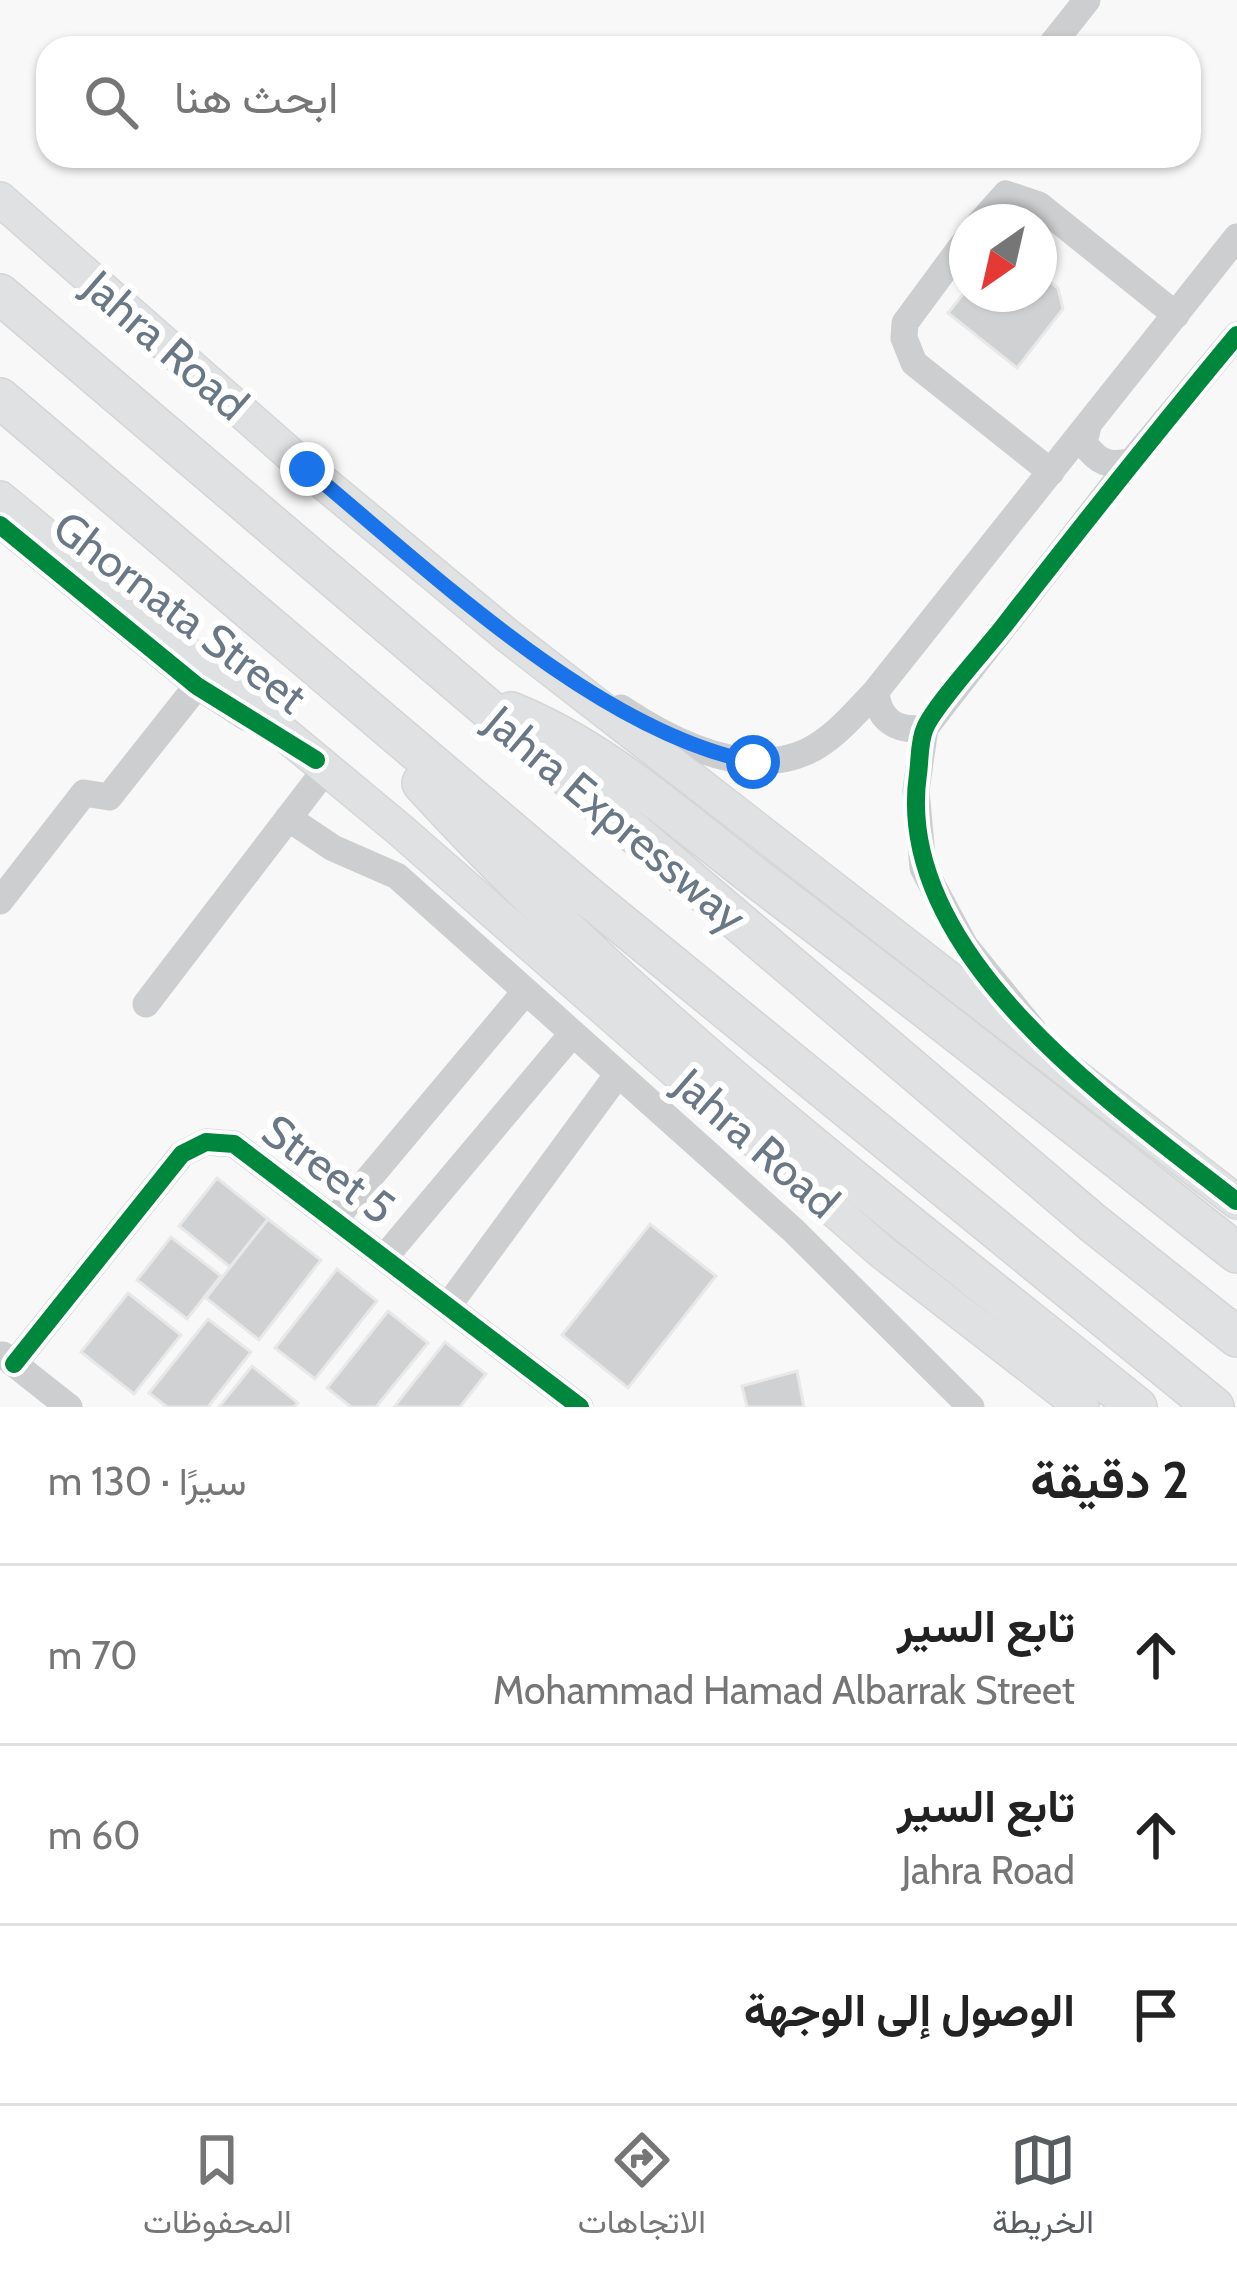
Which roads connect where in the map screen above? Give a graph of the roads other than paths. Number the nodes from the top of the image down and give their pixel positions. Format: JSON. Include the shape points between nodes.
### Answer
{"nodes":[{"id":1,"x":1087,"y":0,"type":"edge"},
{"id":2,"x":1058,"y":36,"type":"edge"},
{"id":3,"x":0,"y":199,"type":"edge"},
{"id":4,"x":997,"y":204,"type":"edge"},
{"id":5,"x":1036,"y":204,"type":"edge"},
{"id":6,"x":1057,"y":219,"type":"edge"},
{"id":7,"x":1237,"y":237,"type":"edge"},
{"id":8,"x":949,"y":262,"type":"edge"},
{"id":9,"x":0,"y":294,"type":"edge"},
{"id":10,"x":1176,"y":314,"type":"junction"},
{"id":11,"x":1237,"y":335,"type":"edge"},
{"id":12,"x":0,"y":398,"type":"edge"},
{"id":13,"x":1088,"y":425,"type":"junction"},
{"id":14,"x":1132,"y":460,"type":"junction"},
{"id":15,"x":1051,"y":472,"type":"junction"},
{"id":16,"x":0,"y":498,"type":"edge"},
{"id":17,"x":0,"y":525,"type":"edge"},
{"id":18,"x":508,"y":636,"type":"junction"},
{"id":19,"x":319,"y":666,"type":"junction"},
{"id":20,"x":197,"y":686,"type":"junction"},
{"id":21,"x":876,"y":691,"type":"junction"},
{"id":22,"x":470,"y":694,"type":"junction"},
{"id":23,"x":925,"y":728,"type":"junction"},
{"id":24,"x":321,"y":764,"type":"junction"},
{"id":25,"x":288,"y":818,"type":"junction"},
{"id":26,"x":0,"y":901,"type":"edge"},
{"id":27,"x":526,"y":991,"type":"junction"},
{"id":28,"x":146,"y":1004,"type":"dead end"},
{"id":29,"x":573,"y":1033,"type":"junction"},
{"id":30,"x":618,"y":1074,"type":"junction"},
{"id":31,"x":1236,"y":1202,"type":"edge"},
{"id":32,"x":334,"y":1220,"type":"junction"},
{"id":33,"x":1237,"y":1253,"type":"edge"},
{"id":34,"x":385,"y":1258,"type":"junction"},
{"id":35,"x":448,"y":1306,"type":"junction"},
{"id":36,"x":1237,"y":1337,"type":"edge"},
{"id":37,"x":7,"y":1358,"type":"edge"},
{"id":38,"x":69,"y":1407,"type":"edge"},
{"id":39,"x":580,"y":1407,"type":"edge"},
{"id":40,"x":971,"y":1407,"type":"edge"},
{"id":41,"x":1082,"y":1407,"type":"edge"},
{"id":42,"x":1137,"y":1407,"type":"edge"},
{"id":43,"x":1214,"y":1407,"type":"edge"}],
"edges":[{"from":1,"to":2,"type":"street"},
{"from":3,"to":18,"type":"main road","name":"Jahra Road"},
{"from":4,"to":5,"type":"street","via":[[1006,194]]},
{"from":6,"to":10,"type":"street"},
{"from":7,"to":10,"type":"street"},
{"from":8,"to":15,"type":"street","via":[[913,308],[904,338],[914,363]]},
{"from":9,"to":22,"type":"highway","name":"Jahra Expressway"},
{"from":10,"to":13,"type":"street"},
{"from":11,"to":14,"type":"street"},
{"from":12,"to":19,"type":"highway","name":"Jahra Expressway"},
{"from":13,"to":14,"type":"street","via":[[1084,443],[1096,459],[1113,466]]},
{"from":13,"to":15,"type":"street"},
{"from":14,"to":23,"type":"street"},
{"from":15,"to":21,"type":"street"},
{"from":16,"to":24,"type":"main road","name":"Jahra Road"},
{"from":17,"to":20,"type":"street","name":"Ghornata Street"},
{"from":18,"to":21,"type":"street","via":[[643,723],[753,762],[809,751]]},
{"from":18,"to":31,"type":"main road","name":"Jahra Road"},
{"from":19,"to":42,"type":"highway","via":[[503,868],[718,1068]]},
{"from":19,"to":43,"type":"highway","name":"Jahra Expressway","via":[[591,899]]},
{"from":20,"to":24,"type":"street","name":"Ghornata Street"},
{"from":20,"to":26,"type":"street","via":[[109,797],[83,793]]},
{"from":21,"to":23,"type":"street","via":[[889,723]]},
{"from":22,"to":33,"type":"highway","via":[[546,726],[605,764]]},
{"from":22,"to":36,"type":"highway","name":"Jahra Expressway"},
{"from":23,"to":31,"type":"street","via":[[916,790],[923,868],[965,946],[1066,1067]]},
{"from":24,"to":25,"type":"street"},
{"from":24,"to":41,"type":"main road","name":"Jahra Road","via":[[882,1252]]},
{"from":25,"to":27,"type":"street","via":[[397,876]]},
{"from":25,"to":28,"type":"street"},
{"from":27,"to":29,"type":"street"},
{"from":27,"to":32,"type":"street"},
{"from":29,"to":30,"type":"street"},
{"from":29,"to":34,"type":"street"},
{"from":30,"to":35,"type":"street"},
{"from":30,"to":40,"type":"street","via":[[793,1230]]},
{"from":32,"to":34,"type":"street","name":"Street 5"},
{"from":32,"to":37,"type":"street","name":"Street 5","via":[[234,1144],[206,1142],[182,1154]]},
{"from":34,"to":35,"type":"street","name":"Street 5"},
{"from":35,"to":39,"type":"street","name":"Street 5"},
{"from":37,"to":38,"type":"street"}]}
